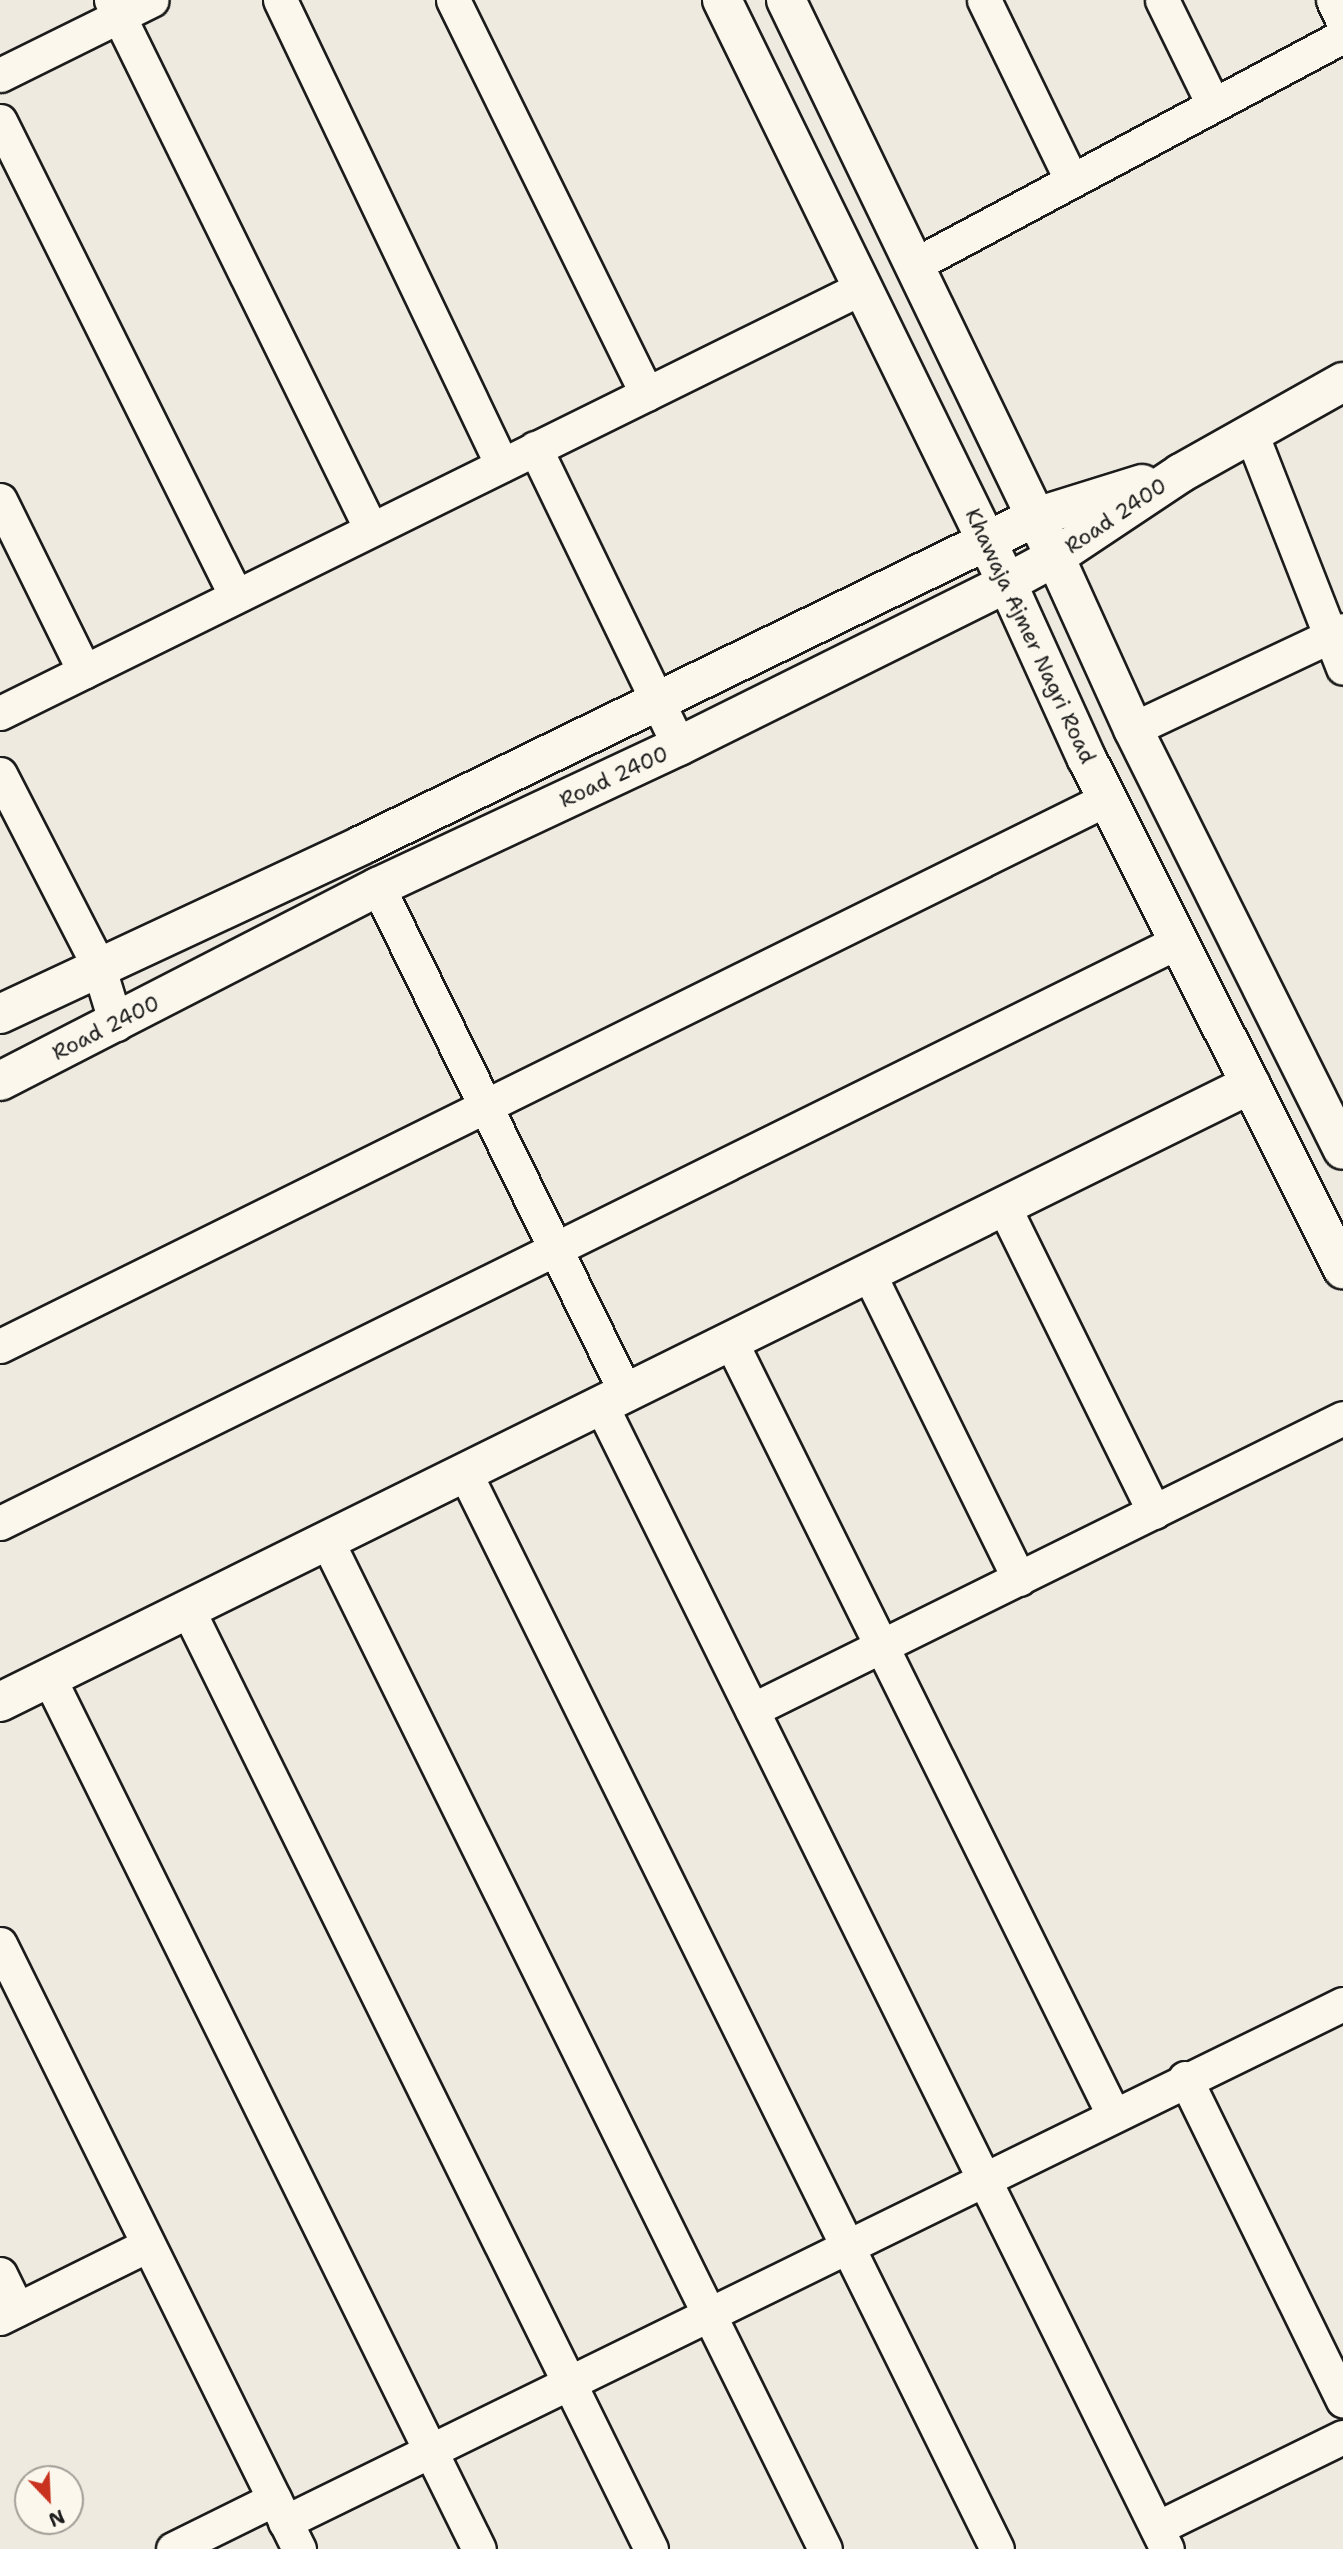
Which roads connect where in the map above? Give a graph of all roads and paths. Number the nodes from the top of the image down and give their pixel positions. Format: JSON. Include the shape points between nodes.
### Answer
{"nodes":[{"id":1,"x":152,"y":0,"type":"edge"},
{"id":2,"x":280,"y":0,"type":"edge"},
{"id":3,"x":453,"y":0,"type":"edge"},
{"id":4,"x":722,"y":0,"type":"edge"},
{"id":5,"x":786,"y":0,"type":"edge"},
{"id":6,"x":984,"y":0,"type":"edge"},
{"id":7,"x":1162,"y":0,"type":"edge"},
{"id":8,"x":1333,"y":0,"type":"edge"},
{"id":9,"x":115,"y":8,"type":"edge"},
{"id":10,"x":1343,"y":21,"type":"edge"},
{"id":11,"x":1343,"y":36,"type":"edge"},
{"id":12,"x":0,"y":75,"type":"edge"},
{"id":13,"x":1213,"y":104,"type":"junction"},
{"id":14,"x":0,"y":121,"type":"edge"},
{"id":15,"x":1071,"y":178,"type":"junction"},
{"id":16,"x":916,"y":264,"type":"junction"},
{"id":17,"x":863,"y":287,"type":"junction"},
{"id":18,"x":1343,"y":382,"type":"edge"},
{"id":19,"x":647,"y":394,"type":"junction"},
{"id":20,"x":1251,"y":433,"type":"junction"},
{"id":21,"x":535,"y":448,"type":"junction"},
{"id":22,"x":502,"y":465,"type":"junction"},
{"id":23,"x":1181,"y":472,"type":"junction"},
{"id":24,"x":0,"y":500,"type":"edge"},
{"id":25,"x":1036,"y":517,"type":"junction"},
{"id":26,"x":371,"y":529,"type":"junction"},
{"id":27,"x":987,"y":542,"type":"junction"},
{"id":28,"x":1055,"y":557,"type":"junction"},
{"id":29,"x":1007,"y":583,"type":"junction"},
{"id":30,"x":236,"y":596,"type":"junction"},
{"id":31,"x":1335,"y":634,"type":"edge"},
{"id":32,"x":1343,"y":668,"type":"edge"},
{"id":33,"x":84,"y":671,"type":"junction"},
{"id":34,"x":658,"y":702,"type":"junction"},
{"id":35,"x":0,"y":713,"type":"edge"},
{"id":36,"x":1133,"y":729,"type":"junction"},
{"id":37,"x":679,"y":746,"type":"junction"},
{"id":38,"x":0,"y":774,"type":"edge"},
{"id":39,"x":1107,"y":799,"type":"junction"},
{"id":40,"x":378,"y":887,"type":"junction"},
{"id":41,"x":1177,"y":942,"type":"junction"},
{"id":42,"x":98,"y":965,"type":"junction"},
{"id":43,"x":0,"y":1014,"type":"edge"},
{"id":44,"x":116,"y":1024,"type":"junction"},
{"id":45,"x":0,"y":1081,"type":"edge"},
{"id":46,"x":1251,"y":1084,"type":"junction"},
{"id":47,"x":485,"y":1107,"type":"junction"},
{"id":48,"x":1343,"y":1150,"type":"edge"},
{"id":49,"x":1004,"y":1207,"type":"junction"},
{"id":50,"x":555,"y":1249,"type":"junction"},
{"id":51,"x":1343,"y":1269,"type":"edge"},
{"id":52,"x":869,"y":1274,"type":"junction"},
{"id":53,"x":731,"y":1342,"type":"junction"},
{"id":54,"x":0,"y":1346,"type":"edge"},
{"id":55,"x":614,"y":1399,"type":"junction"},
{"id":56,"x":1343,"y":1418,"type":"edge"},
{"id":57,"x":465,"y":1473,"type":"junction"},
{"id":58,"x":1154,"y":1512,"type":"junction"},
{"id":59,"x":0,"y":1523,"type":"edge"},
{"id":60,"x":327,"y":1541,"type":"junction"},
{"id":61,"x":1019,"y":1578,"type":"junction"},
{"id":62,"x":188,"y":1610,"type":"junction"},
{"id":63,"x":881,"y":1646,"type":"junction"},
{"id":64,"x":49,"y":1678,"type":"junction"},
{"id":65,"x":0,"y":1702,"type":"edge"},
{"id":66,"x":752,"y":1710,"type":"junction"},
{"id":67,"x":0,"y":1944,"type":"edge"},
{"id":68,"x":1343,"y":2004,"type":"edge"},
{"id":69,"x":1185,"y":2078,"type":"junction"},
{"id":70,"x":1113,"y":2114,"type":"junction"},
{"id":71,"x":983,"y":2178,"type":"junction"},
{"id":72,"x":148,"y":2245,"type":"junction"},
{"id":73,"x":846,"y":2245,"type":"junction"},
{"id":74,"x":0,"y":2274,"type":"edge"},
{"id":75,"x":9,"y":2314,"type":"edge"},
{"id":76,"x":709,"y":2314,"type":"junction"},
{"id":77,"x":569,"y":2382,"type":"junction"},
{"id":78,"x":1343,"y":2400,"type":"edge"},
{"id":79,"x":1343,"y":2437,"type":"edge"},
{"id":80,"x":431,"y":2450,"type":"junction"},
{"id":81,"x":286,"y":2524,"type":"edge"},
{"id":82,"x":1162,"y":2539,"type":"edge"},
{"id":83,"x":173,"y":2549,"type":"edge"},
{"id":84,"x":479,"y":2549,"type":"edge"},
{"id":85,"x":652,"y":2549,"type":"edge"},
{"id":86,"x":825,"y":2549,"type":"edge"},
{"id":87,"x":997,"y":2549,"type":"edge"}],
"edges":[{"from":1,"to":9,"type":"street"},
{"from":2,"to":22,"type":"street"},
{"from":3,"to":19,"type":"street"},
{"from":4,"to":17,"type":"main road","name":"Khawaja Ajmer Nagri Road"},
{"from":5,"to":16,"type":"main road"},
{"from":6,"to":15,"type":"street"},
{"from":7,"to":13,"type":"street"},
{"from":8,"to":10,"type":"street"},
{"from":9,"to":12,"type":"street"},
{"from":9,"to":26,"type":"street"},
{"from":11,"to":13,"type":"street"},
{"from":13,"to":15,"type":"street"},
{"from":14,"to":30,"type":"street"},
{"from":15,"to":16,"type":"street"},
{"from":16,"to":25,"type":"main road"},
{"from":17,"to":19,"type":"street"},
{"from":17,"to":27,"type":"main road","name":"Khawaja Ajmer Nagri Road"},
{"from":18,"to":20,"type":"main road"},
{"from":19,"to":21,"type":"street"},
{"from":20,"to":23,"type":"main road"},
{"from":20,"to":31,"type":"street"},
{"from":21,"to":22,"type":"street"},
{"from":21,"to":34,"type":"street"},
{"from":22,"to":26,"type":"street"},
{"from":23,"to":25,"type":"main road","name":"Road 2400"},
{"from":23,"to":28,"type":"main road","name":"Road 2400"},
{"from":24,"to":33,"type":"street"},
{"from":25,"to":27,"type":"main road","name":"Road 2400"},
{"from":25,"to":28,"type":"main road"},
{"from":26,"to":30,"type":"street"},
{"from":27,"to":29,"type":"main road","name":"Khawaja Ajmer Nagri Road"},
{"from":27,"to":34,"type":"main road","name":"Road 2400"},
{"from":28,"to":29,"type":"main road","name":"Road 2400"},
{"from":28,"to":36,"type":"main road"},
{"from":29,"to":37,"type":"main road","name":"Road 2400"},
{"from":29,"to":39,"type":"main road","name":"Khawaja Ajmer Nagri Road"},
{"from":30,"to":33,"type":"street"},
{"from":31,"to":32,"type":"street"},
{"from":31,"to":36,"type":"street"},
{"from":33,"to":35,"type":"street"},
{"from":34,"to":37,"type":"street"},
{"from":34,"to":42,"type":"main road","name":"Road 2400"},
{"from":36,"to":48,"type":"main road"},
{"from":37,"to":40,"type":"main road","name":"Road 2400"},
{"from":38,"to":42,"type":"street"},
{"from":39,"to":41,"type":"main road","name":"Khawaja Ajmer Nagri Road"},
{"from":39,"to":47,"type":"street"},
{"from":40,"to":44,"type":"main road","name":"Road 2400"},
{"from":40,"to":47,"type":"street"},
{"from":41,"to":46,"type":"main road","name":"Khawaja Ajmer Nagri Road"},
{"from":41,"to":50,"type":"street"},
{"from":42,"to":43,"type":"main road","name":"Road 2400"},
{"from":42,"to":44,"type":"street"},
{"from":44,"to":45,"type":"main road","name":"Road 2400"},
{"from":46,"to":49,"type":"main road"},
{"from":46,"to":51,"type":"main road","name":"Khawaja Ajmer Nagri Road"},
{"from":47,"to":50,"type":"street"},
{"from":47,"to":54,"type":"street"},
{"from":49,"to":52,"type":"main road"},
{"from":49,"to":58,"type":"street"},
{"from":50,"to":55,"type":"street"},
{"from":50,"to":59,"type":"street"},
{"from":52,"to":53,"type":"main road"},
{"from":52,"to":61,"type":"street"},
{"from":53,"to":55,"type":"main road"},
{"from":53,"to":63,"type":"street"},
{"from":55,"to":57,"type":"main road"},
{"from":55,"to":66,"type":"street"},
{"from":56,"to":58,"type":"street"},
{"from":57,"to":60,"type":"main road"},
{"from":57,"to":73,"type":"street"},
{"from":58,"to":61,"type":"street"},
{"from":60,"to":62,"type":"main road"},
{"from":60,"to":76,"type":"street"},
{"from":61,"to":63,"type":"street"},
{"from":62,"to":64,"type":"main road"},
{"from":62,"to":77,"type":"street"},
{"from":63,"to":66,"type":"street"},
{"from":63,"to":70,"type":"street"},
{"from":64,"to":65,"type":"main road"},
{"from":64,"to":80,"type":"street"},
{"from":66,"to":71,"type":"street"},
{"from":67,"to":72,"type":"street"},
{"from":68,"to":69,"type":"street"},
{"from":69,"to":70,"type":"street"},
{"from":69,"to":78,"type":"street"},
{"from":70,"to":71,"type":"street"},
{"from":71,"to":73,"type":"street"},
{"from":71,"to":82,"type":"street"},
{"from":72,"to":75,"type":"street"},
{"from":72,"to":81,"type":"street"},
{"from":73,"to":76,"type":"street"},
{"from":73,"to":87,"type":"street"},
{"from":74,"to":75,"type":"street"},
{"from":76,"to":77,"type":"street"},
{"from":76,"to":86,"type":"street"},
{"from":77,"to":80,"type":"street"},
{"from":77,"to":85,"type":"street"},
{"from":79,"to":82,"type":"street"},
{"from":80,"to":81,"type":"street"},
{"from":80,"to":84,"type":"street"},
{"from":81,"to":83,"type":"street"}]}
